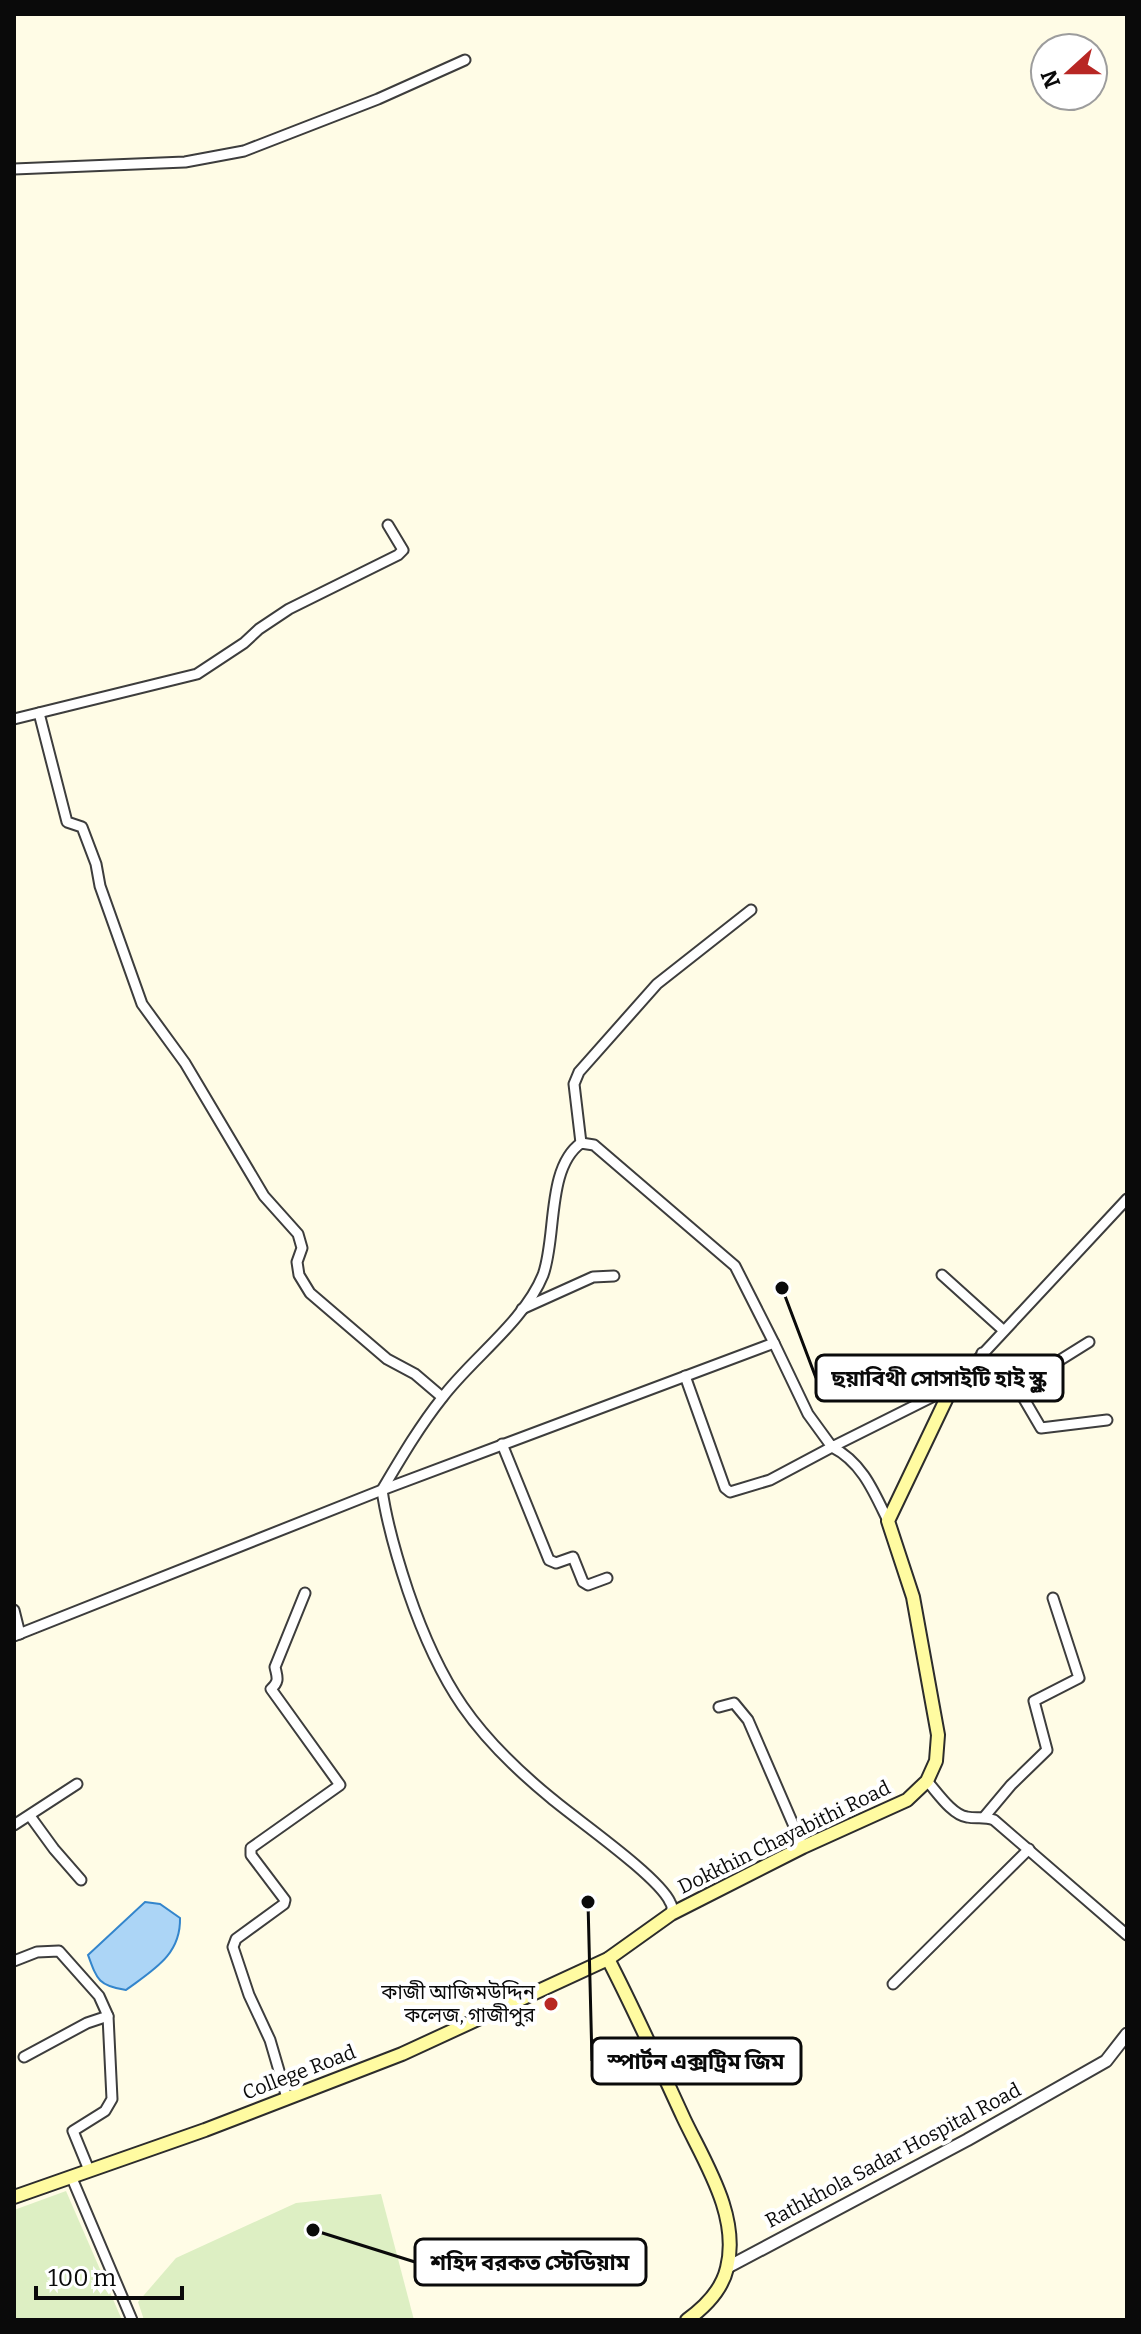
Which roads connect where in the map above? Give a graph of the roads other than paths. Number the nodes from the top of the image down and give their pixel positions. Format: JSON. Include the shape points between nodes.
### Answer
{"nodes":[{"id":1,"x":465,"y":60,"type":"dead end"},
{"id":2,"x":14,"y":169,"type":"edge"},
{"id":3,"x":388,"y":525,"type":"dead end"},
{"id":4,"x":39,"y":713,"type":"junction"},
{"id":5,"x":14,"y":719,"type":"edge"},
{"id":6,"x":751,"y":910,"type":"dead end"},
{"id":7,"x":581,"y":1143,"type":"junction"},
{"id":8,"x":1127,"y":1199,"type":"edge"},
{"id":9,"x":942,"y":1275,"type":"dead end"},
{"id":10,"x":614,"y":1276,"type":"dead end"},
{"id":11,"x":522,"y":1309,"type":"junction"},
{"id":12,"x":1003,"y":1330,"type":"junction"},
{"id":13,"x":1089,"y":1342,"type":"dead end"},
{"id":14,"x":774,"y":1343,"type":"junction"},
{"id":15,"x":982,"y":1353,"type":"junction"},
{"id":16,"x":685,"y":1376,"type":"junction"},
{"id":17,"x":952,"y":1387,"type":"junction"},
{"id":18,"x":1017,"y":1387,"type":"junction"},
{"id":19,"x":442,"y":1397,"type":"junction"},
{"id":20,"x":1107,"y":1420,"type":"dead end"},
{"id":21,"x":502,"y":1444,"type":"junction"},
{"id":22,"x":832,"y":1447,"type":"junction"},
{"id":23,"x":382,"y":1490,"type":"junction"},
{"id":24,"x":888,"y":1521,"type":"junction"},
{"id":25,"x":607,"y":1578,"type":"dead end"},
{"id":26,"x":305,"y":1593,"type":"dead end"},
{"id":27,"x":1053,"y":1598,"type":"dead end"},
{"id":28,"x":14,"y":1610,"type":"edge"},
{"id":29,"x":17,"y":1635,"type":"edge"},
{"id":30,"x":719,"y":1707,"type":"dead end"},
{"id":31,"x":927,"y":1781,"type":"junction"},
{"id":32,"x":77,"y":1784,"type":"dead end"},
{"id":33,"x":30,"y":1816,"type":"junction"},
{"id":34,"x":985,"y":1816,"type":"junction"},
{"id":35,"x":14,"y":1825,"type":"edge"},
{"id":36,"x":803,"y":1847,"type":"junction"},
{"id":37,"x":1029,"y":1849,"type":"junction"},
{"id":38,"x":81,"y":1880,"type":"dead end"},
{"id":39,"x":671,"y":1914,"type":"junction"},
{"id":40,"x":1127,"y":1935,"type":"edge"},
{"id":41,"x":608,"y":1959,"type":"junction"},
{"id":42,"x":14,"y":1961,"type":"edge"},
{"id":43,"x":893,"y":1984,"type":"dead end"},
{"id":44,"x":108,"y":2016,"type":"junction"},
{"id":45,"x":1127,"y":2034,"type":"edge"},
{"id":46,"x":24,"y":2057,"type":"dead end"},
{"id":47,"x":287,"y":2098,"type":"junction"},
{"id":48,"x":89,"y":2170,"type":"junction"},
{"id":49,"x":71,"y":2176,"type":"junction"},
{"id":50,"x":14,"y":2197,"type":"edge"},
{"id":51,"x":728,"y":2267,"type":"junction"},
{"id":52,"x":132,"y":2320,"type":"edge"},
{"id":53,"x":687,"y":2320,"type":"edge"}],
"edges":[{"from":1,"to":2,"type":"street","via":[[244,151],[185,162]]},
{"from":3,"to":4,"type":"street","via":[[403,550],[398,555],[289,609],[197,674]]},
{"from":4,"to":5,"type":"street"},
{"from":4,"to":19,"type":"street","via":[[67,822],[82,827],[87,836],[142,1004],[185,1063],[264,1196],[298,1234],[299,1275],[310,1293],[348,1328]]},
{"from":6,"to":7,"type":"street","via":[[657,984],[579,1072],[574,1084]]},
{"from":7,"to":11,"type":"street","via":[[569,1152],[560,1181],[543,1276]]},
{"from":7,"to":14,"type":"street","via":[[594,1145],[735,1266]]},
{"from":8,"to":12,"type":"street"},
{"from":9,"to":12,"type":"street"},
{"from":10,"to":11,"type":"street","via":[[593,1277]]},
{"from":11,"to":19,"type":"street"},
{"from":12,"to":15,"type":"street"},
{"from":13,"to":18,"type":"street"},
{"from":14,"to":16,"type":"street"},
{"from":14,"to":22,"type":"street","via":[[808,1414]]},
{"from":15,"to":17,"type":"street"},
{"from":15,"to":18,"type":"street"},
{"from":16,"to":21,"type":"street"},
{"from":16,"to":22,"type":"street","via":[[730,1492],[770,1480]]},
{"from":17,"to":22,"type":"street"},
{"from":17,"to":24,"type":"main road"},
{"from":18,"to":20,"type":"street","via":[[1041,1428]]},
{"from":19,"to":23,"type":"street"},
{"from":21,"to":23,"type":"street"},
{"from":21,"to":25,"type":"street","via":[[549,1560],[573,1557],[585,1584]]},
{"from":22,"to":24,"type":"street","via":[[855,1463]]},
{"from":23,"to":29,"type":"street"},
{"from":23,"to":39,"type":"street","via":[[396,1554],[425,1640],[459,1703],[519,1772],[651,1880],[670,1902]]},
{"from":24,"to":31,"type":"main road","via":[[913,1597],[938,1735],[936,1761]]},
{"from":26,"to":47,"type":"street","via":[[271,1689],[340,1785],[251,1848],[285,1900],[233,1947]]},
{"from":27,"to":34,"type":"street","via":[[1079,1678],[1034,1701],[1047,1750]]},
{"from":28,"to":29,"type":"street"},
{"from":30,"to":36,"type":"street","via":[[734,1703],[748,1720]]},
{"from":31,"to":34,"type":"street","via":[[956,1813],[965,1818]]},
{"from":31,"to":36,"type":"main road","name":"Dokkhin Chayabithi Road","via":[[907,1800]]},
{"from":32,"to":33,"type":"street"},
{"from":33,"to":35,"type":"street"},
{"from":33,"to":38,"type":"street"},
{"from":34,"to":37,"type":"street"},
{"from":36,"to":39,"type":"main road","name":"Dokkhin Chayabithi Road"},
{"from":37,"to":40,"type":"street"},
{"from":37,"to":43,"type":"street"},
{"from":39,"to":41,"type":"main road","name":"College Road"},
{"from":41,"to":47,"type":"main road","name":"College Road","via":[[402,2054]]},
{"from":41,"to":51,"type":"main road","via":[[708,2166],[725,2217]]},
{"from":42,"to":44,"type":"street","via":[[59,1951],[99,1996]]},
{"from":44,"to":46,"type":"street"},
{"from":44,"to":48,"type":"street","via":[[112,2099],[105,2111],[73,2131]]},
{"from":45,"to":51,"type":"street","name":"Rathkhola Sadar Hospital Road","via":[[1106,2061]]},
{"from":47,"to":48,"type":"main road","name":"College Road"},
{"from":48,"to":49,"type":"main road","name":"College Road"},
{"from":49,"to":50,"type":"main road","name":"College Road"},
{"from":49,"to":52,"type":"street"},
{"from":51,"to":53,"type":"main road","via":[[702,2310]]}]}
